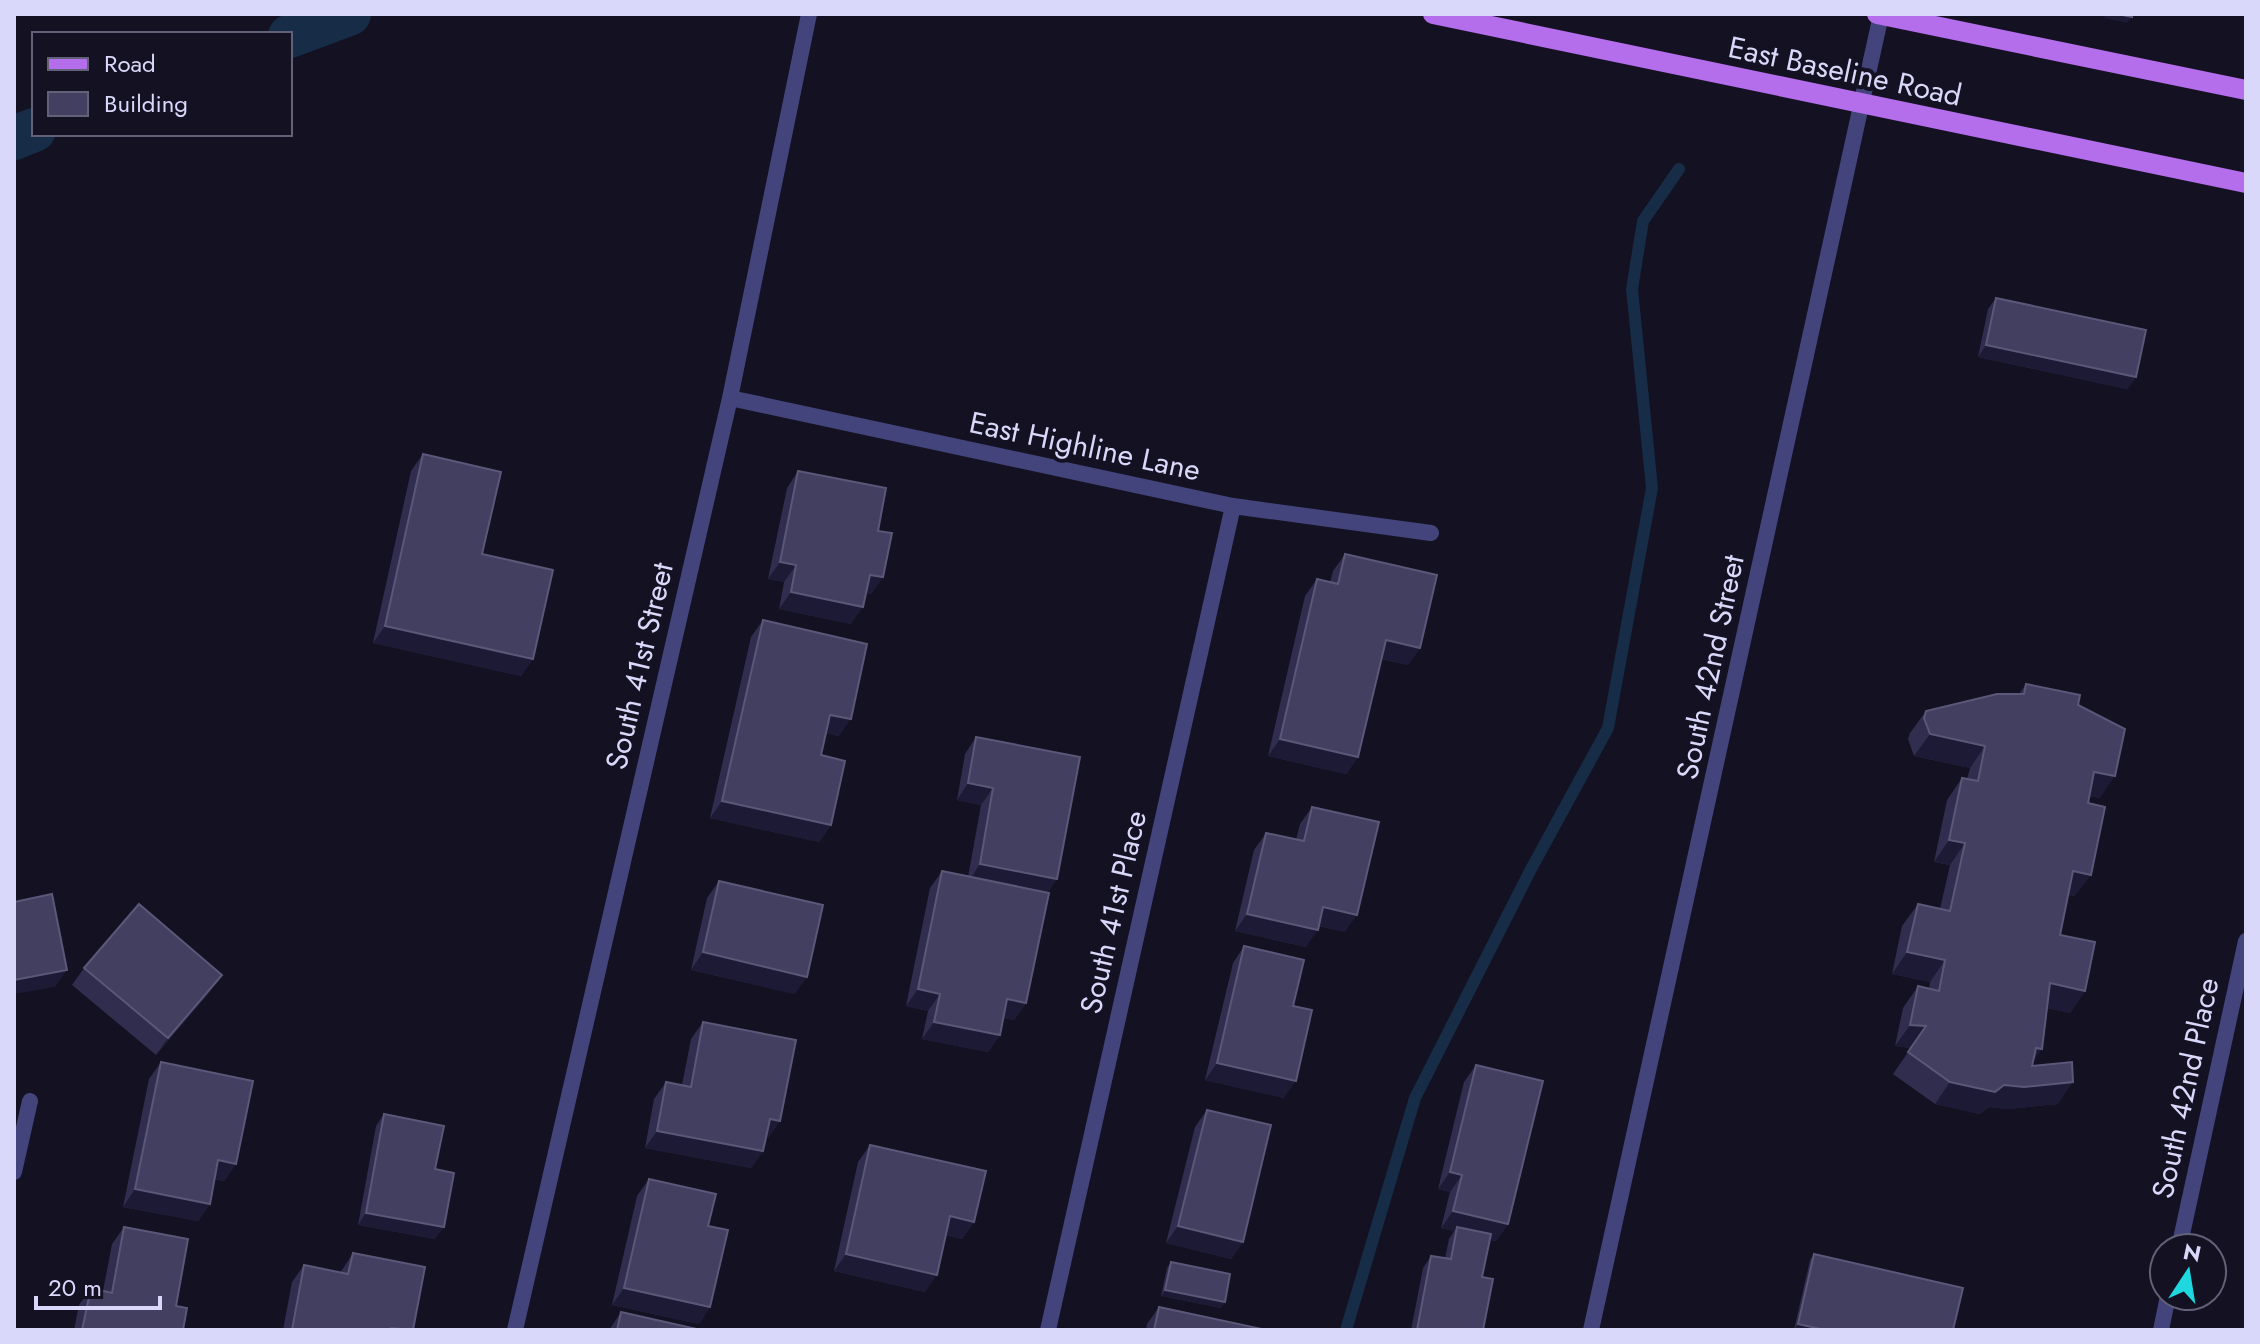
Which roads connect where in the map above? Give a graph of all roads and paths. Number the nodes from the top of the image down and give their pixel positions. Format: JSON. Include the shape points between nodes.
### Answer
{"nodes":[{"id":1,"x":809,"y":14,"type":"edge"},
{"id":2,"x":1433,"y":14,"type":"edge"},
{"id":3,"x":1879,"y":14,"type":"edge"},
{"id":4,"x":2246,"y":90,"type":"edge"},
{"id":5,"x":1861,"y":105,"type":"junction"},
{"id":6,"x":2246,"y":183,"type":"edge"},
{"id":7,"x":730,"y":398,"type":"junction"},
{"id":8,"x":1233,"y":506,"type":"junction"},
{"id":9,"x":1431,"y":533,"type":"dead end"},
{"id":10,"x":2246,"y":941,"type":"edge"},
{"id":11,"x":30,"y":1101,"type":"dead end"},
{"id":12,"x":14,"y":1172,"type":"edge"},
{"id":13,"x":2182,"y":1232,"type":"edge"},
{"id":14,"x":515,"y":1330,"type":"edge"},
{"id":15,"x":1048,"y":1330,"type":"edge"},
{"id":16,"x":1591,"y":1330,"type":"edge"}],
"edges":[{"from":1,"to":7,"type":"street","name":"South 41st Street"},
{"from":2,"to":5,"type":"main road","name":"East Baseline Road"},
{"from":3,"to":4,"type":"main road","name":"East Baseline Road"},
{"from":3,"to":5,"type":"street","name":"South 42nd Street"},
{"from":5,"to":6,"type":"main road","name":"East Baseline Road"},
{"from":5,"to":16,"type":"street","name":"South 42nd Street"},
{"from":7,"to":8,"type":"street","name":"East Highline Lane"},
{"from":7,"to":14,"type":"street","name":"South 41st Street"},
{"from":8,"to":9,"type":"street","name":"East Highline Lane"},
{"from":8,"to":15,"type":"street","name":"South 41st Place"},
{"from":10,"to":13,"type":"street","name":"South 42nd Place"},
{"from":11,"to":12,"type":"street"}]}
